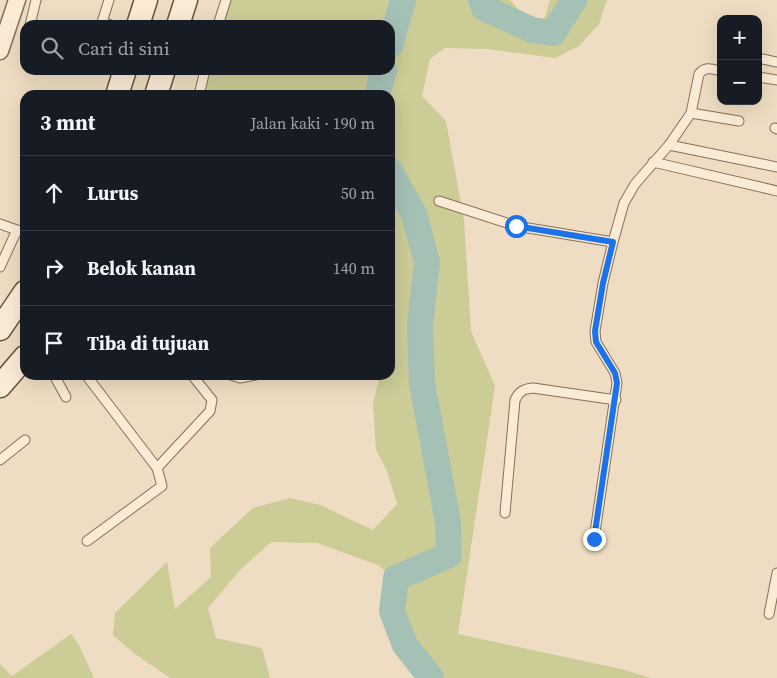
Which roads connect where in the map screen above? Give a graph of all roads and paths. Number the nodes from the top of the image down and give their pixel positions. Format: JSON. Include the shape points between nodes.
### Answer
{"nodes":[{"id":1,"x":17,"y":0,"type":"edge"},
{"id":2,"x":36,"y":0,"type":"edge"},
{"id":3,"x":110,"y":0,"type":"edge"},
{"id":4,"x":146,"y":0,"type":"edge"},
{"id":5,"x":186,"y":0,"type":"edge"},
{"id":6,"x":226,"y":0,"type":"edge"},
{"id":7,"x":31,"y":20,"type":"edge"},
{"id":8,"x":106,"y":20,"type":"edge"},
{"id":9,"x":140,"y":20,"type":"edge"},
{"id":10,"x":180,"y":20,"type":"edge"},
{"id":11,"x":220,"y":20,"type":"edge"},
{"id":12,"x":0,"y":51,"type":"edge"},
{"id":13,"x":762,"y":59,"type":"edge"},
{"id":14,"x":777,"y":62,"type":"edge"},
{"id":15,"x":717,"y":70,"type":"edge"},
{"id":16,"x":123,"y":75,"type":"edge"},
{"id":17,"x":162,"y":75,"type":"edge"},
{"id":18,"x":205,"y":75,"type":"edge"},
{"id":19,"x":762,"y":78,"type":"edge"},
{"id":20,"x":777,"y":80,"type":"edge"},
{"id":21,"x":119,"y":90,"type":"edge"},
{"id":22,"x":158,"y":90,"type":"edge"},
{"id":23,"x":200,"y":90,"type":"edge"},
{"id":24,"x":691,"y":112,"type":"junction"},
{"id":25,"x":739,"y":121,"type":"dead end"},
{"id":26,"x":669,"y":145,"type":"junction"},
{"id":27,"x":653,"y":162,"type":"junction"},
{"id":28,"x":777,"y":167,"type":"edge"},
{"id":29,"x":777,"y":191,"type":"edge"},
{"id":30,"x":439,"y":202,"type":"dead end"},
{"id":31,"x":0,"y":224,"type":"edge"},
{"id":32,"x":20,"y":231,"type":"edge"},
{"id":33,"x":20,"y":232,"type":"edge"},
{"id":34,"x":613,"y":242,"type":"junction"},
{"id":35,"x":3,"y":258,"type":"edge"},
{"id":36,"x":0,"y":267,"type":"edge"},
{"id":37,"x":20,"y":299,"type":"edge"},
{"id":38,"x":0,"y":329,"type":"edge"},
{"id":39,"x":20,"y":363,"type":"edge"},
{"id":40,"x":57,"y":380,"type":"edge"},
{"id":41,"x":90,"y":380,"type":"edge"},
{"id":42,"x":196,"y":380,"type":"edge"},
{"id":43,"x":0,"y":386,"type":"edge"},
{"id":44,"x":66,"y":397,"type":"dead end"},
{"id":45,"x":616,"y":400,"type":"junction"},
{"id":46,"x":25,"y":440,"type":"dead end"},
{"id":47,"x":0,"y":460,"type":"edge"},
{"id":48,"x":157,"y":468,"type":"junction"},
{"id":49,"x":504,"y":512,"type":"dead end"},
{"id":50,"x":594,"y":539,"type":"dead end"},
{"id":51,"x":87,"y":541,"type":"dead end"},
{"id":52,"x":777,"y":573,"type":"edge"},
{"id":53,"x":769,"y":614,"type":"dead end"}],
"edges":[{"from":1,"to":12,"type":"street"},
{"from":2,"to":7,"type":"lane"},
{"from":3,"to":8,"type":"lane"},
{"from":4,"to":9,"type":"main road"},
{"from":5,"to":10,"type":"main road"},
{"from":6,"to":11,"type":"lane"},
{"from":13,"to":14,"type":"lane"},
{"from":15,"to":24,"type":"lane","via":[[707,68],[699,74]]},
{"from":16,"to":21,"type":"main road"},
{"from":17,"to":22,"type":"main road"},
{"from":18,"to":23,"type":"lane"},
{"from":19,"to":20,"type":"lane"},
{"from":24,"to":25,"type":"lane"},
{"from":24,"to":26,"type":"lane"},
{"from":26,"to":27,"type":"lane"},
{"from":26,"to":28,"type":"lane"},
{"from":27,"to":29,"type":"lane"},
{"from":27,"to":34,"type":"lane","via":[[624,203]]},
{"from":30,"to":34,"type":"lane","via":[[516,226]]},
{"from":31,"to":32,"type":"lane"},
{"from":33,"to":35,"type":"lane"},
{"from":34,"to":45,"type":"lane","via":[[595,331],[596,342],[615,373]]},
{"from":35,"to":36,"type":"lane"},
{"from":37,"to":38,"type":"main road"},
{"from":39,"to":43,"type":"main road"},
{"from":40,"to":44,"type":"lane"},
{"from":41,"to":48,"type":"lane"},
{"from":42,"to":48,"type":"lane","via":[[212,400],[210,411]]},
{"from":45,"to":49,"type":"lane","via":[[533,388],[518,394]]},
{"from":45,"to":50,"type":"lane"},
{"from":46,"to":47,"type":"lane"},
{"from":48,"to":51,"type":"lane","via":[[162,486]]},
{"from":52,"to":53,"type":"lane"}]}
